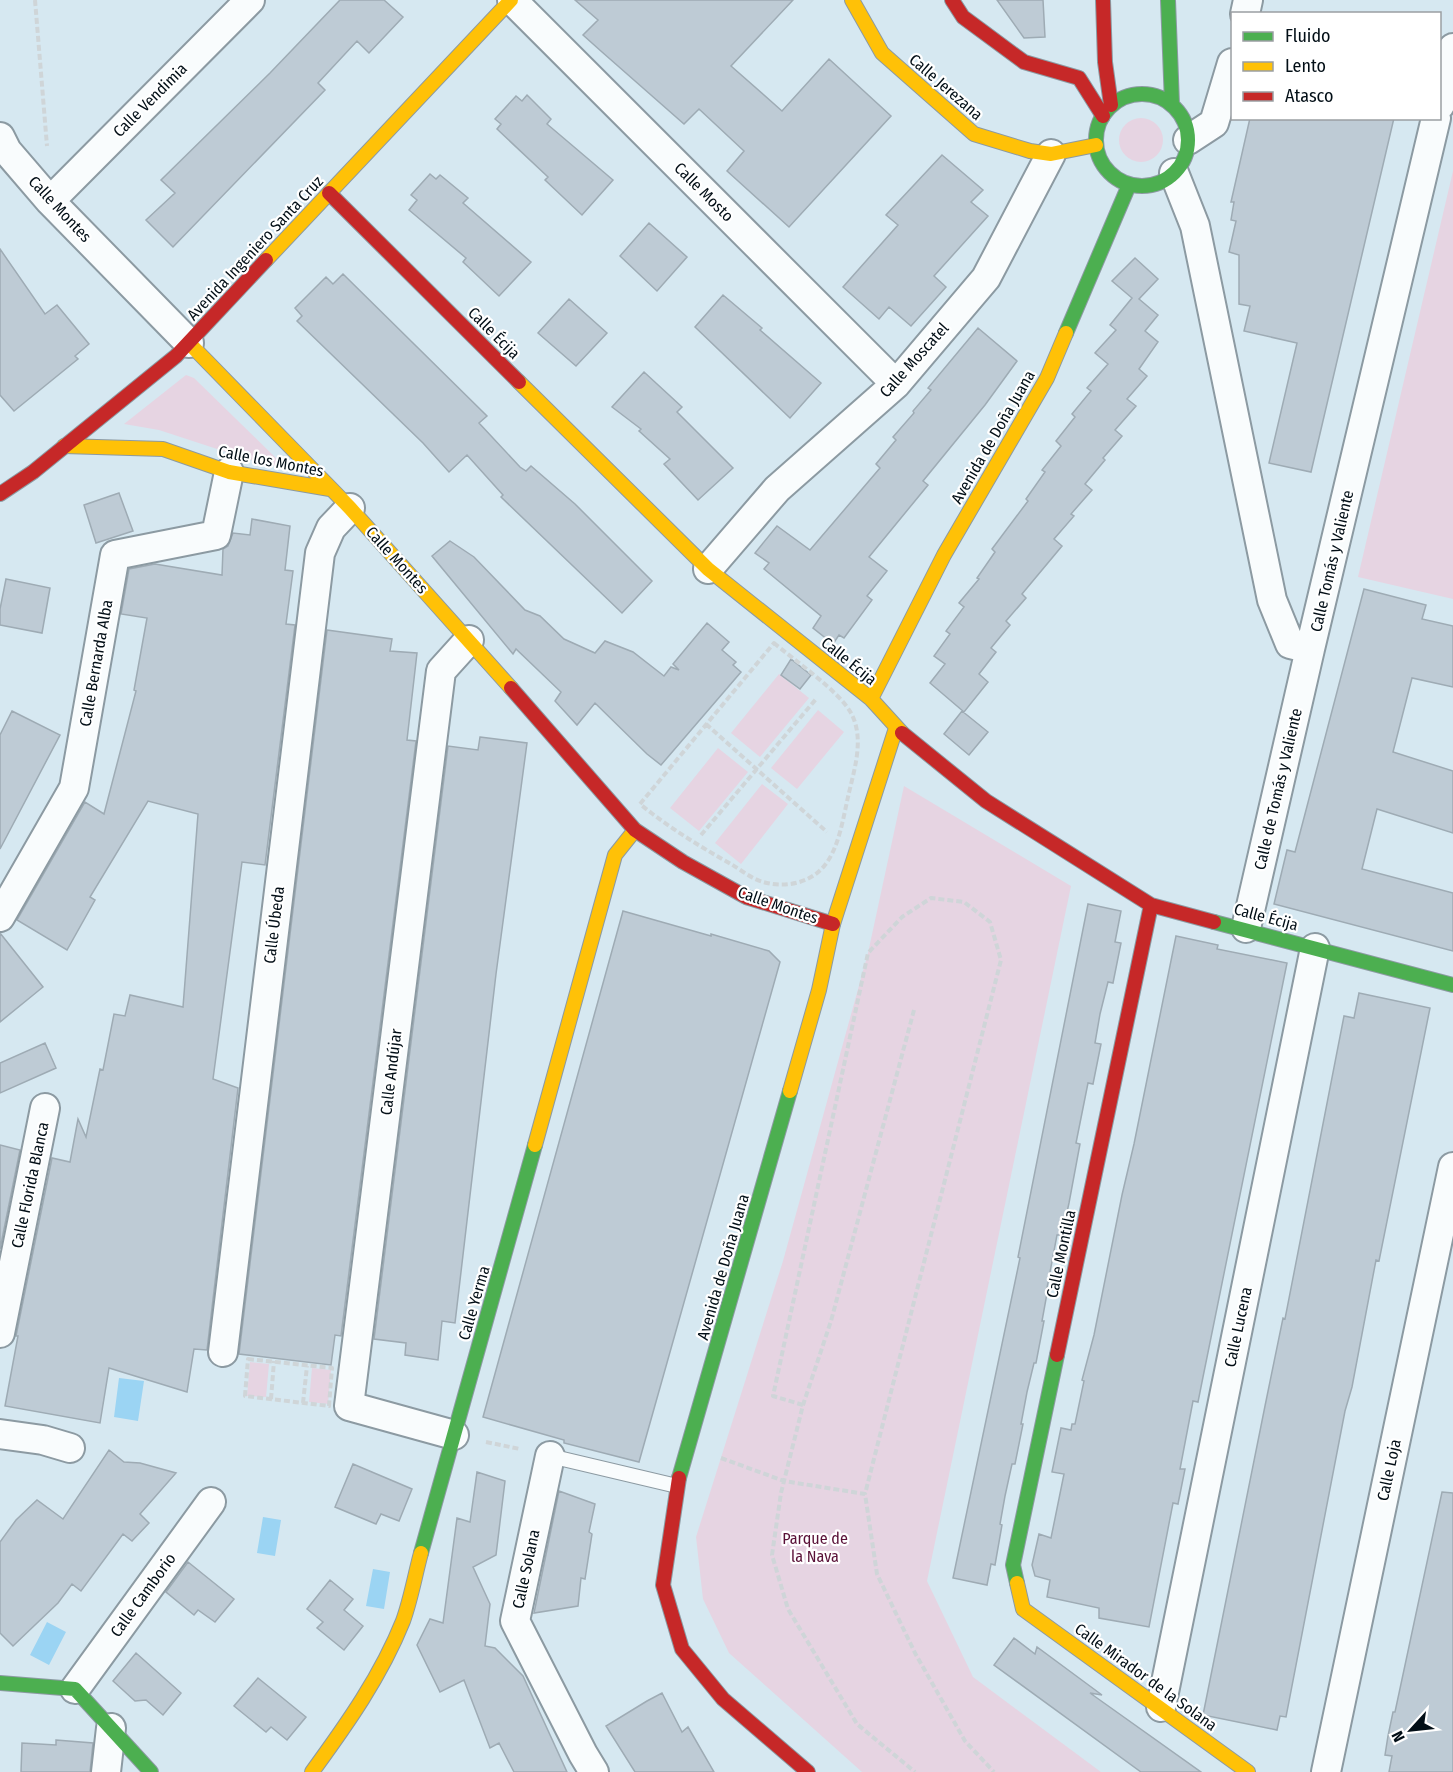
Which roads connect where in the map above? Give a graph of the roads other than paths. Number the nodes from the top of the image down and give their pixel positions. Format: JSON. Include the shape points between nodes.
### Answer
{"nodes":[{"id":1,"x":250,"y":0,"type":"edge"},
{"id":2,"x":511,"y":0,"type":"edge"},
{"id":3,"x":852,"y":0,"type":"edge"},
{"id":4,"x":952,"y":0,"type":"edge"},
{"id":5,"x":1103,"y":0,"type":"edge"},
{"id":6,"x":1168,"y":0,"type":"edge"},
{"id":7,"x":1453,"y":48,"type":"edge"},
{"id":8,"x":1231,"y":69,"type":"edge"},
{"id":9,"x":1441,"y":101,"type":"edge"},
{"id":10,"x":1172,"y":105,"type":"junction"},
{"id":11,"x":1107,"y":110,"type":"junction"},
{"id":12,"x":1436,"y":120,"type":"edge"},
{"id":13,"x":0,"y":137,"type":"edge"},
{"id":14,"x":1188,"y":140,"type":"junction"},
{"id":15,"x":1096,"y":145,"type":"junction"},
{"id":16,"x":1051,"y":154,"type":"junction"},
{"id":17,"x":1174,"y":173,"type":"junction"},
{"id":18,"x":1130,"y":185,"type":"junction"},
{"id":19,"x":42,"y":191,"type":"junction"},
{"id":20,"x":329,"y":193,"type":"junction"},
{"id":21,"x":189,"y":343,"type":"junction"},
{"id":22,"x":896,"y":384,"type":"junction"},
{"id":23,"x":64,"y":446,"type":"junction"},
{"id":24,"x":229,"y":472,"type":"junction"},
{"id":25,"x":330,"y":489,"type":"junction"},
{"id":26,"x":0,"y":494,"type":"edge"},
{"id":27,"x":350,"y":508,"type":"junction"},
{"id":28,"x":708,"y":569,"type":"junction"},
{"id":29,"x":470,"y":640,"type":"junction"},
{"id":30,"x":1310,"y":650,"type":"junction"},
{"id":31,"x":871,"y":699,"type":"junction"},
{"id":32,"x":896,"y":728,"type":"junction"},
{"id":33,"x":635,"y":830,"type":"junction"},
{"id":34,"x":1151,"y":905,"type":"junction"},
{"id":35,"x":0,"y":917,"type":"edge"},
{"id":36,"x":833,"y":924,"type":"junction"},
{"id":37,"x":1246,"y":928,"type":"junction"},
{"id":38,"x":1315,"y":948,"type":"junction"},
{"id":39,"x":1453,"y":985,"type":"edge"},
{"id":40,"x":45,"y":1108,"type":"dead end"},
{"id":41,"x":1453,"y":1167,"type":"edge"},
{"id":42,"x":2,"y":1317,"type":"edge"},
{"id":43,"x":223,"y":1352,"type":"dead end"},
{"id":44,"x":0,"y":1434,"type":"edge"},
{"id":45,"x":454,"y":1435,"type":"junction"},
{"id":46,"x":70,"y":1448,"type":"dead end"},
{"id":47,"x":550,"y":1456,"type":"joint"},
{"id":48,"x":677,"y":1486,"type":"junction"},
{"id":49,"x":211,"y":1502,"type":"dead end"},
{"id":50,"x":1023,"y":1609,"type":"joint"},
{"id":51,"x":0,"y":1683,"type":"edge"},
{"id":52,"x":75,"y":1689,"type":"junction"},
{"id":53,"x":1161,"y":1707,"type":"junction"},
{"id":54,"x":111,"y":1728,"type":"junction"},
{"id":55,"x":106,"y":1772,"type":"edge"},
{"id":56,"x":151,"y":1772,"type":"edge"},
{"id":57,"x":312,"y":1772,"type":"edge"},
{"id":58,"x":594,"y":1772,"type":"edge"},
{"id":59,"x":808,"y":1772,"type":"edge"},
{"id":60,"x":1248,"y":1772,"type":"edge"},
{"id":61,"x":1326,"y":1772,"type":"edge"}],
"edges":[{"from":1,"to":19,"type":"street","name":"Calle Vendimia"},
{"from":2,"to":20,"type":"street","name":"Avenida Ingeniero Santa Cruz"},
{"from":2,"to":22,"type":"street","name":"Calle Mosto"},
{"from":3,"to":16,"type":"street","name":"Calle Jerezana","via":[[882,53],[974,134]]},
{"from":4,"to":11,"type":"street","via":[[963,17],[1024,62],[1079,78]]},
{"from":5,"to":11,"type":"street"},
{"from":6,"to":10,"type":"street"},
{"from":7,"to":9,"type":"street"},
{"from":8,"to":14,"type":"street","via":[[1214,123]]},
{"from":10,"to":11,"type":"street","via":[[1148,94],[1129,96]]},
{"from":10,"to":14,"type":"street","via":[[1181,114]]},
{"from":11,"to":15,"type":"street","via":[[1097,129]]},
{"from":12,"to":30,"type":"street","name":"Calle Tomás y Valiente"},
{"from":13,"to":19,"type":"street","name":"Calle Montes","via":[[7,151]]},
{"from":14,"to":17,"type":"street","via":[[1182,164]]},
{"from":15,"to":16,"type":"street"},
{"from":15,"to":18,"type":"street","via":[[1106,170]]},
{"from":16,"to":22,"type":"street","name":"Calle Moscatel","via":[[986,278]]},
{"from":17,"to":18,"type":"street","via":[[1161,183]]},
{"from":17,"to":30,"type":"street","name":"Calle Tomás y Valiente","via":[[1195,226],[1272,600],[1290,644]]},
{"from":18,"to":31,"type":"street","name":"Avenida de Doña Juana","via":[[1047,378],[944,555]]},
{"from":19,"to":21,"type":"street","name":"Calle Montes"},
{"from":20,"to":21,"type":"street","name":"Avenida Ingeniero Santa Cruz"},
{"from":20,"to":28,"type":"street","name":"Calle Écija"},
{"from":21,"to":23,"type":"street","name":"Avenida Ingeniero Santa Cruz"},
{"from":21,"to":25,"type":"street","name":"Calle Montes"},
{"from":22,"to":28,"type":"street","name":"Calle Moscatel","via":[[777,489]]},
{"from":23,"to":24,"type":"street","name":"Calle los Montes","via":[[163,449]]},
{"from":23,"to":26,"type":"street","name":"Avenida Ingeniero Santa Cruz"},
{"from":24,"to":25,"type":"street","name":"Calle los Montes"},
{"from":24,"to":35,"type":"street","name":"Calle Bernarda Alba","via":[[216,535],[115,555],[74,788]]},
{"from":25,"to":27,"type":"street","name":"Calle Montes"},
{"from":27,"to":29,"type":"street","name":"Calle Montes"},
{"from":27,"to":43,"type":"street","name":"Calle Úbeda","via":[[331,528],[320,553]]},
{"from":28,"to":31,"type":"street","name":"Calle Écija"},
{"from":29,"to":33,"type":"street","name":"Calle Montes"},
{"from":29,"to":45,"type":"street","name":"Calle Andújar","via":[[441,671],[349,1406]]},
{"from":30,"to":37,"type":"street","name":"Calle de Tomás y Valiente"},
{"from":31,"to":32,"type":"street","name":"Calle Écija"},
{"from":32,"to":34,"type":"street","name":"Calle Écija","via":[[986,801]]},
{"from":32,"to":36,"type":"street","name":"Avenida de Doña Juana"},
{"from":33,"to":36,"type":"street","name":"Calle Montes","via":[[746,897]]},
{"from":33,"to":45,"type":"street","name":"Calle Yerma","via":[[615,855]]},
{"from":34,"to":37,"type":"street","name":"Calle Écija"},
{"from":34,"to":50,"type":"street","name":"Calle Montilla","via":[[1013,1565]]},
{"from":36,"to":48,"type":"street","name":"Avenida de Doña Juana","via":[[819,990]]},
{"from":37,"to":38,"type":"street","name":"Calle Écija"},
{"from":38,"to":39,"type":"street","name":"Calle Écija"},
{"from":38,"to":53,"type":"street","name":"Calle Lucena"},
{"from":40,"to":42,"type":"street","name":"Calle Florida Blanca"},
{"from":41,"to":61,"type":"street","name":"Calle Loja"},
{"from":44,"to":46,"type":"street"},
{"from":45,"to":57,"type":"street","name":"Calle Yerma","via":[[403,1620],[357,1710]]},
{"from":47,"to":48,"type":"lane"},
{"from":47,"to":58,"type":"street","name":"Calle Solana","via":[[516,1621]]},
{"from":48,"to":59,"type":"street","name":"Avenida de Doña Juana","via":[[663,1585],[682,1649],[723,1699]]},
{"from":49,"to":52,"type":"street","name":"Calle Camborio"},
{"from":50,"to":53,"type":"street","name":"Calle Mirador de la Solana"},
{"from":51,"to":52,"type":"street"},
{"from":52,"to":54,"type":"street"},
{"from":53,"to":60,"type":"street","name":"Calle Mirador de la Solana"},
{"from":54,"to":55,"type":"street"},
{"from":54,"to":56,"type":"street"}]}
